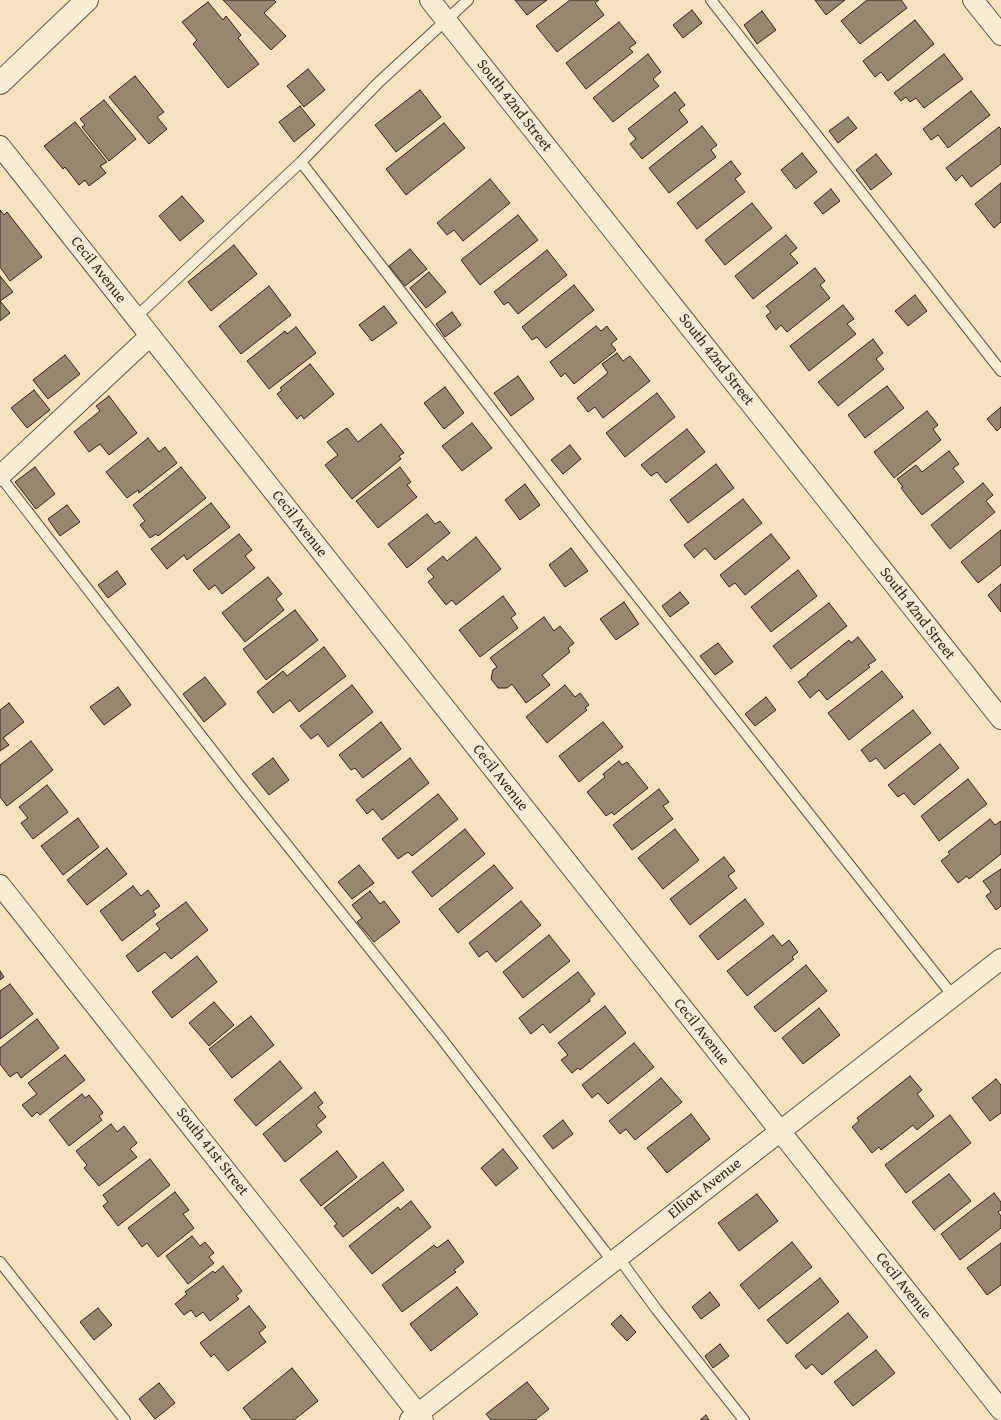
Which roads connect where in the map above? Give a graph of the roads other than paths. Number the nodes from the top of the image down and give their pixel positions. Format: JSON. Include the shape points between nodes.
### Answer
{"nodes":[{"id":1,"x":87,"y":0,"type":"edge"},
{"id":2,"x":430,"y":0,"type":"edge"},
{"id":3,"x":468,"y":0,"type":"edge"},
{"id":4,"x":711,"y":0,"type":"edge"},
{"id":5,"x":974,"y":0,"type":"edge"},
{"id":6,"x":446,"y":20,"type":"junction"},
{"id":7,"x":1001,"y":35,"type":"edge"},
{"id":8,"x":0,"y":83,"type":"edge"},
{"id":9,"x":0,"y":146,"type":"edge"},
{"id":10,"x":301,"y":162,"type":"junction"},
{"id":11,"x":136,"y":318,"type":"junction"},
{"id":12,"x":150,"y":336,"type":"junction"},
{"id":13,"x":1001,"y":371,"type":"edge"},
{"id":14,"x":0,"y":476,"type":"edge"},
{"id":15,"x":1001,"y":719,"type":"edge"},
{"id":16,"x":0,"y":885,"type":"edge"},
{"id":17,"x":1001,"y":959,"type":"edge"},
{"id":18,"x":953,"y":996,"type":"junction"},
{"id":19,"x":780,"y":1131,"type":"junction"},
{"id":20,"x":615,"y":1259,"type":"junction"},
{"id":21,"x":0,"y":1262,"type":"edge"},
{"id":22,"x":1001,"y":1410,"type":"edge"},
{"id":23,"x":417,"y":1418,"type":"edge"},
{"id":24,"x":125,"y":1420,"type":"edge"},
{"id":25,"x":744,"y":1420,"type":"edge"}],
"edges":[{"from":1,"to":8,"type":"street"},
{"from":2,"to":6,"type":"street","name":"South 42nd Street"},
{"from":3,"to":6,"type":"lane"},
{"from":4,"to":13,"type":"lane"},
{"from":5,"to":7,"type":"street"},
{"from":6,"to":10,"type":"lane","via":[[379,82]]},
{"from":6,"to":15,"type":"street","name":"South 42nd Street"},
{"from":9,"to":11,"type":"street","name":"Cecil Avenue"},
{"from":10,"to":11,"type":"lane"},
{"from":10,"to":18,"type":"lane","via":[[581,525]]},
{"from":11,"to":12,"type":"street","name":"Cecil Avenue"},
{"from":12,"to":14,"type":"street"},
{"from":12,"to":19,"type":"street","name":"Cecil Avenue"},
{"from":14,"to":20,"type":"lane","via":[[240,786]]},
{"from":16,"to":23,"type":"street","name":"South 41st Street"},
{"from":17,"to":18,"type":"street","name":"Elliott Avenue"},
{"from":18,"to":19,"type":"street","name":"Elliott Avenue"},
{"from":19,"to":20,"type":"street","name":"Elliott Avenue"},
{"from":19,"to":22,"type":"street","name":"Cecil Avenue"},
{"from":20,"to":23,"type":"street","name":"Elliott Avenue"},
{"from":20,"to":25,"type":"lane"},
{"from":21,"to":24,"type":"lane"}]}
